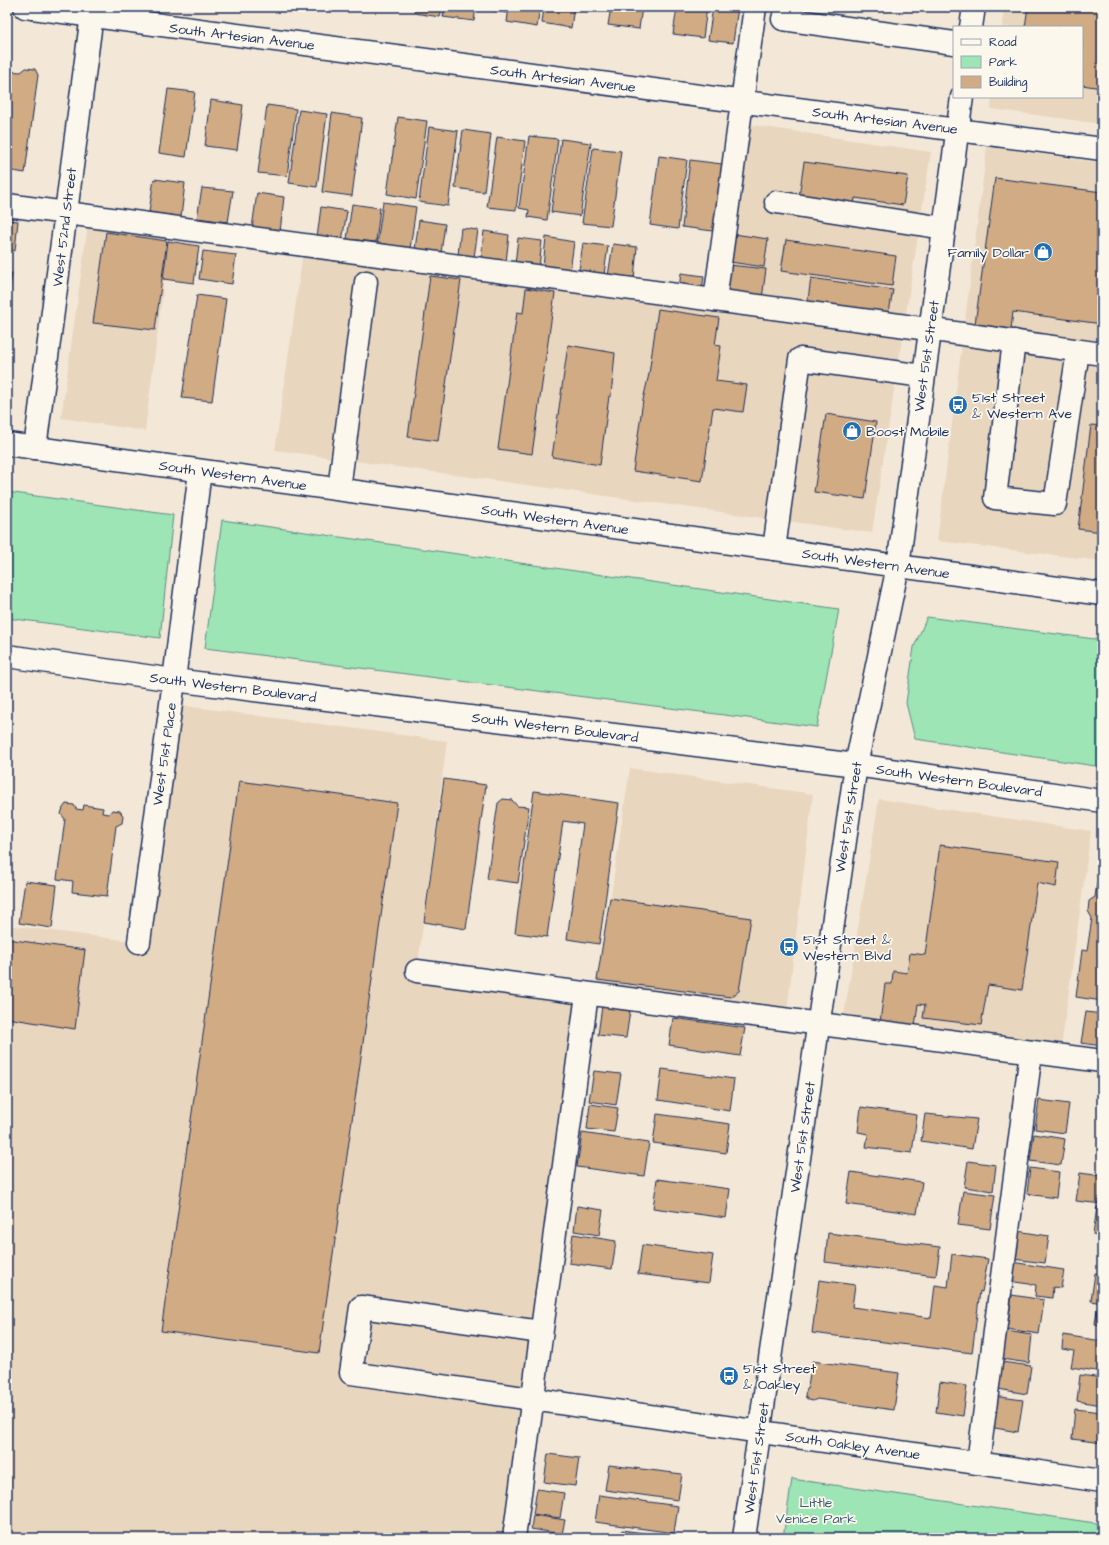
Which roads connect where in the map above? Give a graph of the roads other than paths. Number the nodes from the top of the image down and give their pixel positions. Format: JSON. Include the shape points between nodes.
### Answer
{"nodes":[{"id":1,"x":25,"y":7,"type":"edge"},
{"id":2,"x":755,"y":7,"type":"edge"},
{"id":3,"x":974,"y":7,"type":"edge"},
{"id":4,"x":93,"y":11,"type":"edge"},
{"id":5,"x":784,"y":19,"type":"dead end"},
{"id":6,"x":971,"y":26,"type":"edge"},
{"id":7,"x":953,"y":43,"type":"edge"},
{"id":8,"x":962,"y":98,"type":"edge"},
{"id":9,"x":742,"y":101,"type":"junction"},
{"id":10,"x":957,"y":130,"type":"junction"},
{"id":11,"x":1102,"y":149,"type":"edge"},
{"id":12,"x":776,"y":202,"type":"dead end"},
{"id":13,"x":7,"y":205,"type":"edge"},
{"id":14,"x":66,"y":213,"type":"junction"},
{"id":15,"x":944,"y":228,"type":"junction"},
{"id":16,"x":366,"y":282,"type":"dead end"},
{"id":17,"x":715,"y":300,"type":"junction"},
{"id":18,"x":930,"y":329,"type":"junction"},
{"id":19,"x":1014,"y":341,"type":"junction"},
{"id":20,"x":1078,"y":351,"type":"junction"},
{"id":21,"x":1102,"y":354,"type":"edge"},
{"id":22,"x":923,"y":376,"type":"junction"},
{"id":23,"x":7,"y":444,"type":"edge"},
{"id":24,"x":36,"y":448,"type":"junction"},
{"id":25,"x":200,"y":471,"type":"junction"},
{"id":26,"x":339,"y":489,"type":"junction"},
{"id":27,"x":774,"y":549,"type":"junction"},
{"id":28,"x":898,"y":566,"type":"junction"},
{"id":29,"x":1102,"y":594,"type":"edge"},
{"id":30,"x":7,"y":656,"type":"edge"},
{"id":31,"x":174,"y":680,"type":"junction"},
{"id":32,"x":856,"y":765,"type":"junction"},
{"id":33,"x":1102,"y":801,"type":"edge"},
{"id":34,"x":139,"y":942,"type":"dead end"},
{"id":35,"x":417,"y":971,"type":"dead end"},
{"id":36,"x":587,"y":994,"type":"junction"},
{"id":37,"x":818,"y":1024,"type":"junction"},
{"id":38,"x":1032,"y":1052,"type":"junction"},
{"id":39,"x":1102,"y":1061,"type":"edge"},
{"id":40,"x":541,"y":1332,"type":"junction"},
{"id":41,"x":532,"y":1399,"type":"junction"},
{"id":42,"x":759,"y":1431,"type":"junction"},
{"id":43,"x":978,"y":1463,"type":"junction"},
{"id":44,"x":1102,"y":1481,"type":"edge"},
{"id":45,"x":514,"y":1538,"type":"edge"},
{"id":46,"x":744,"y":1538,"type":"edge"}],
"edges":[{"from":1,"to":4,"type":"street","name":"South Artesian Avenue"},
{"from":2,"to":9,"type":"street"},
{"from":3,"to":6,"type":"street"},
{"from":4,"to":9,"type":"street","name":"South Artesian Avenue"},
{"from":4,"to":14,"type":"street","name":"West 52nd Street"},
{"from":5,"to":7,"type":"street"},
{"from":8,"to":10,"type":"street","name":"West 51st Street"},
{"from":9,"to":10,"type":"street","name":"South Artesian Avenue"},
{"from":9,"to":17,"type":"street"},
{"from":10,"to":11,"type":"street","name":"South Artesian Avenue"},
{"from":10,"to":15,"type":"street","name":"West 51st Street"},
{"from":12,"to":15,"type":"street"},
{"from":13,"to":14,"type":"street"},
{"from":14,"to":17,"type":"street"},
{"from":14,"to":24,"type":"street","name":"West 52nd Street"},
{"from":15,"to":18,"type":"street","name":"West 51st Street"},
{"from":16,"to":26,"type":"street"},
{"from":17,"to":18,"type":"street"},
{"from":18,"to":19,"type":"street"},
{"from":18,"to":22,"type":"street","name":"West 51st Street"},
{"from":19,"to":20,"type":"street"},
{"from":19,"to":20,"type":"street","via":[[995,498],[1055,504]]},
{"from":20,"to":21,"type":"street"},
{"from":22,"to":27,"type":"street","via":[[800,358]]},
{"from":22,"to":28,"type":"street","name":"West 51st Street"},
{"from":23,"to":24,"type":"street","name":"South Western Avenue"},
{"from":24,"to":25,"type":"street","name":"South Western Avenue"},
{"from":25,"to":26,"type":"street","name":"South Western Avenue"},
{"from":25,"to":31,"type":"street","name":"West 51st Place"},
{"from":26,"to":27,"type":"street","name":"South Western Avenue"},
{"from":27,"to":28,"type":"street","name":"South Western Avenue"},
{"from":28,"to":29,"type":"street","name":"South Western Avenue"},
{"from":28,"to":32,"type":"street","name":"West 51st Street"},
{"from":30,"to":31,"type":"street","name":"South Western Boulevard"},
{"from":31,"to":32,"type":"street","name":"South Western Boulevard"},
{"from":31,"to":34,"type":"street","name":"West 51st Place"},
{"from":32,"to":33,"type":"street","name":"South Western Boulevard"},
{"from":32,"to":37,"type":"street","name":"West 51st Street"},
{"from":35,"to":36,"type":"street"},
{"from":36,"to":37,"type":"street"},
{"from":36,"to":40,"type":"street"},
{"from":37,"to":38,"type":"street"},
{"from":37,"to":42,"type":"street","name":"West 51st Street"},
{"from":38,"to":39,"type":"street"},
{"from":38,"to":43,"type":"street"},
{"from":40,"to":41,"type":"street"},
{"from":40,"to":41,"type":"street","name":"South Oakley Avenue","via":[[361,1307],[351,1374]]},
{"from":41,"to":42,"type":"street","name":"South Oakley Avenue"},
{"from":41,"to":45,"type":"street"},
{"from":42,"to":43,"type":"street","name":"South Oakley Avenue"},
{"from":42,"to":46,"type":"street","name":"West 51st Street"},
{"from":43,"to":44,"type":"street","name":"South Oakley Avenue"}]}
